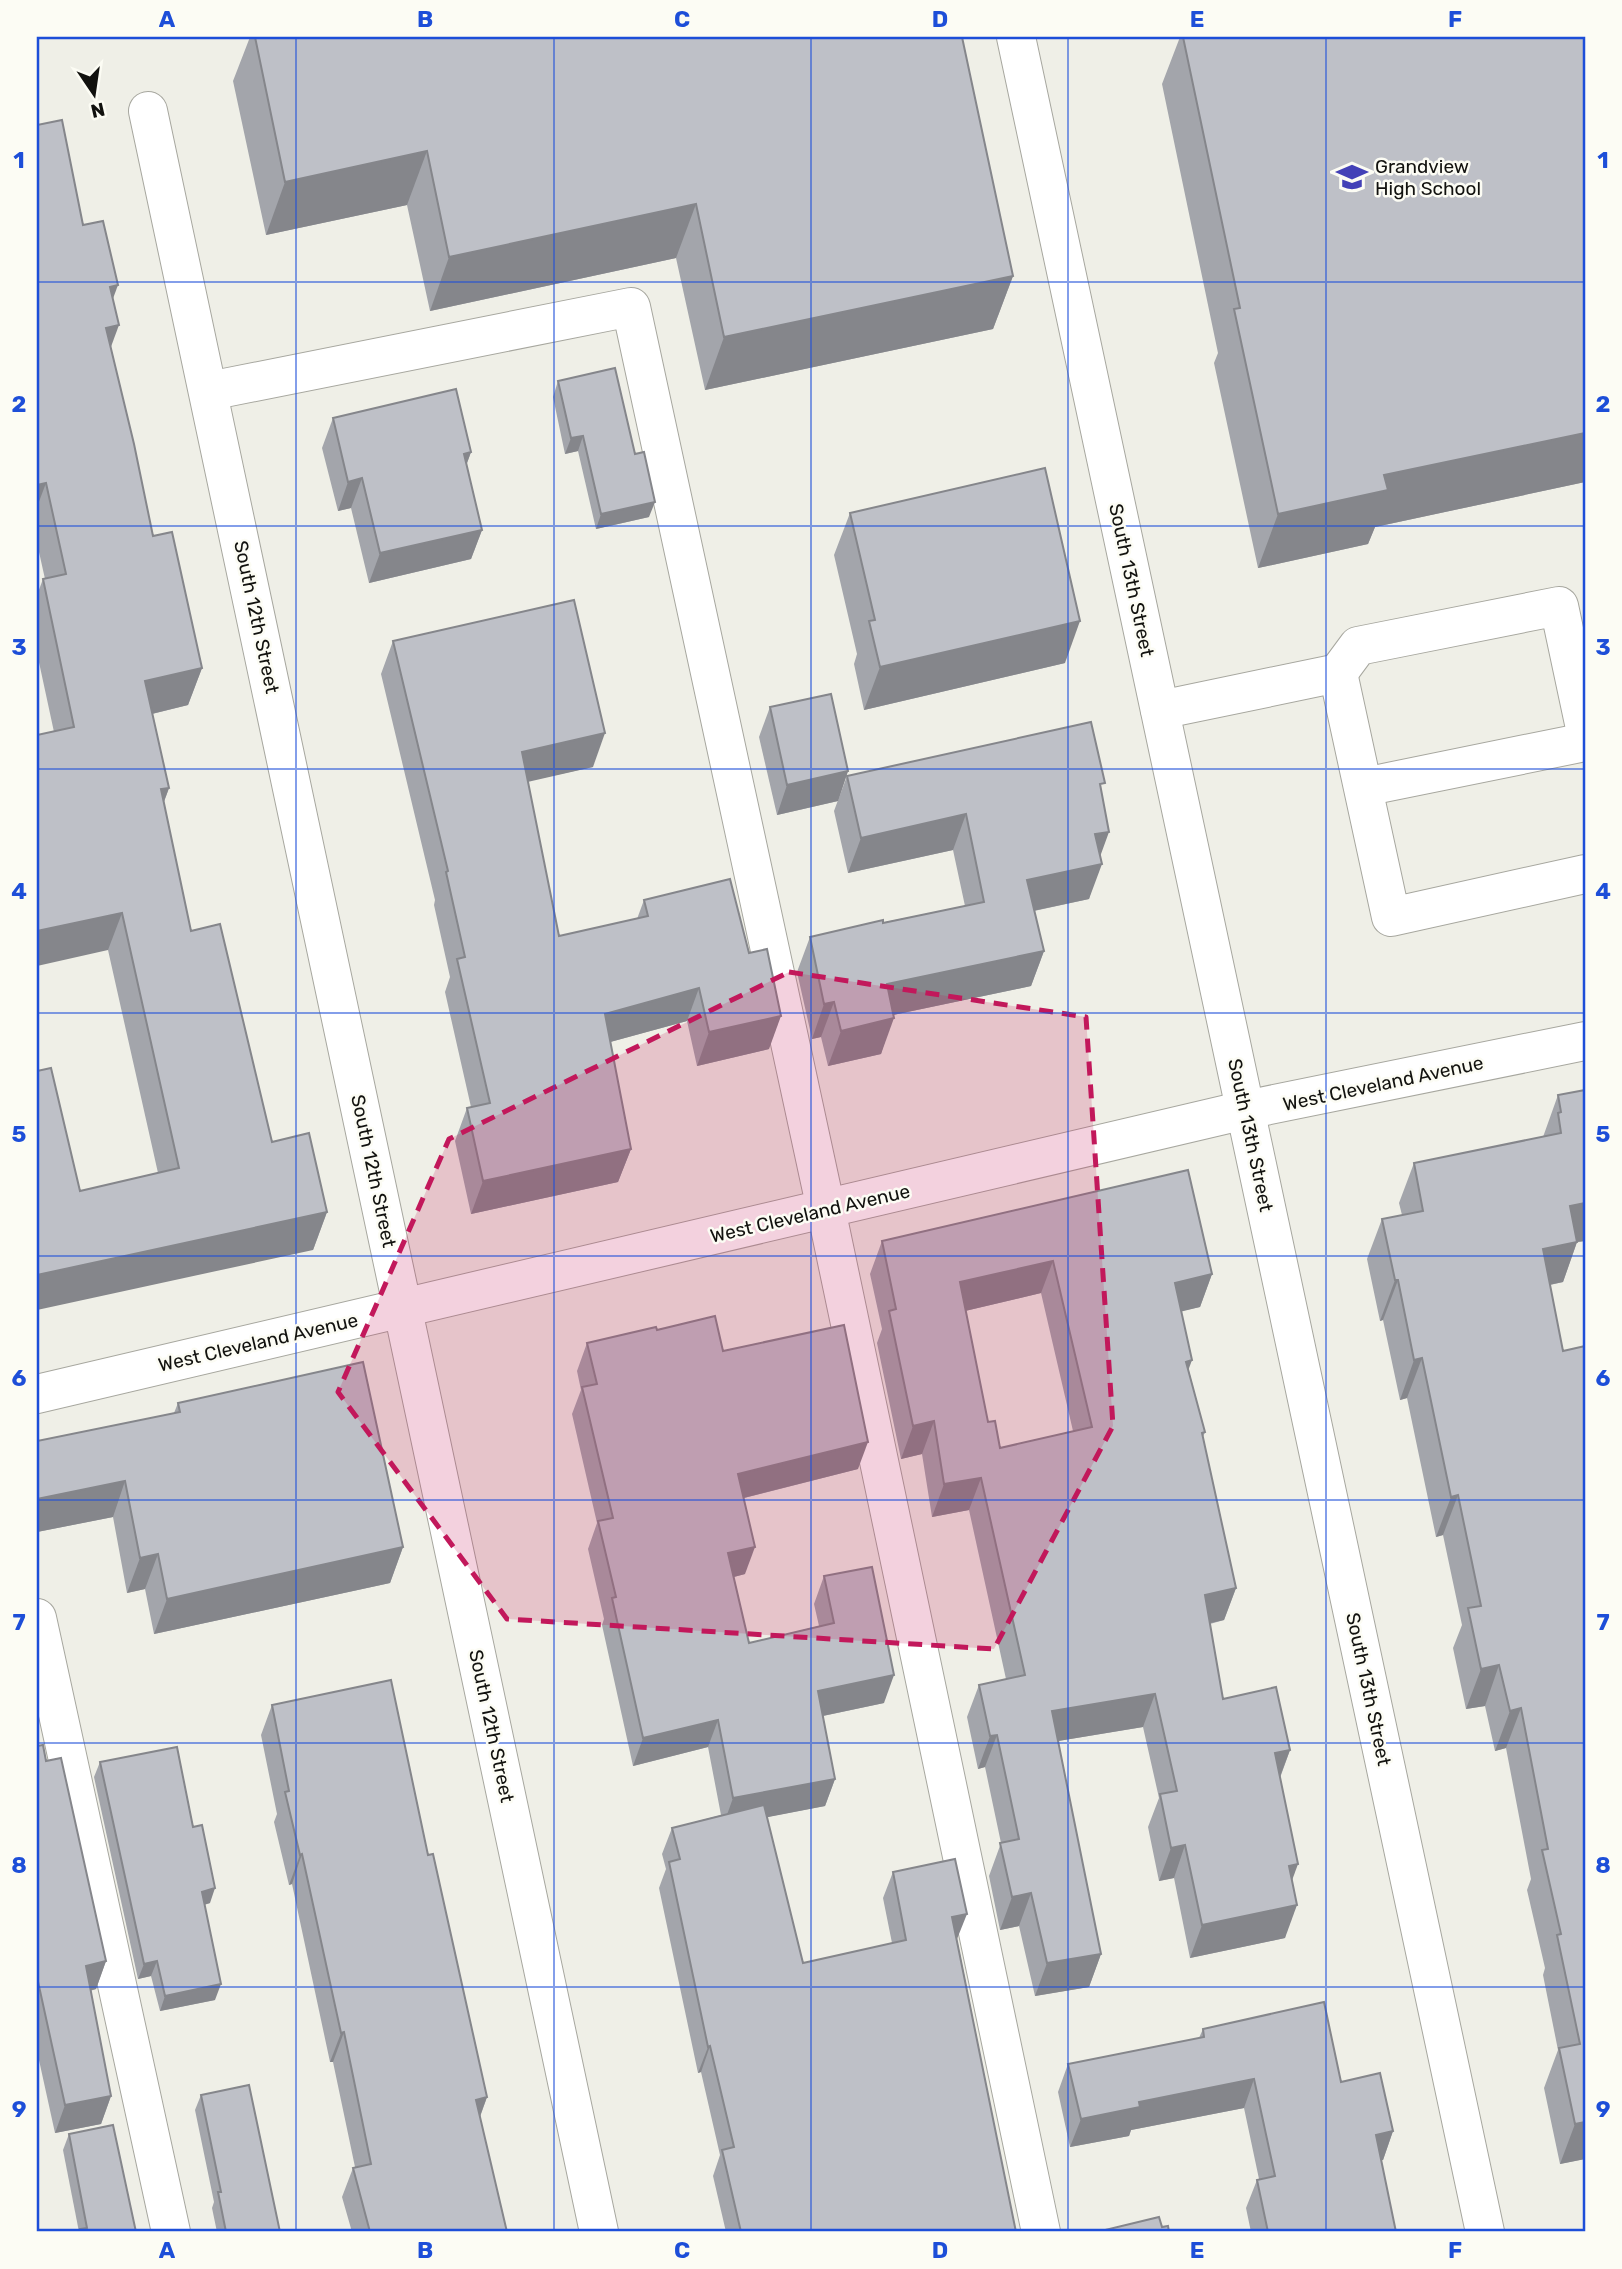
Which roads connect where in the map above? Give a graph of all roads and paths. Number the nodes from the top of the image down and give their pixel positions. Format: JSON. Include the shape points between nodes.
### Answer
{"nodes":[{"id":1,"x":1016,"y":37,"type":"edge"},
{"id":2,"x":148,"y":111,"type":"dead end"},
{"id":3,"x":209,"y":391,"type":"junction"},
{"id":4,"x":1338,"y":673,"type":"junction"},
{"id":5,"x":1160,"y":710,"type":"junction"},
{"id":6,"x":1585,"y":728,"type":"edge"},
{"id":7,"x":1585,"y":742,"type":"edge"},
{"id":8,"x":1364,"y":788,"type":"junction"},
{"id":9,"x":1585,"y":874,"type":"edge"},
{"id":10,"x":1585,"y":1041,"type":"edge"},
{"id":11,"x":1245,"y":1110,"type":"junction"},
{"id":12,"x":826,"y":1209,"type":"junction"},
{"id":13,"x":404,"y":1308,"type":"junction"},
{"id":14,"x":37,"y":1394,"type":"edge"},
{"id":15,"x":37,"y":1618,"type":"edge"},
{"id":16,"x":171,"y":2232,"type":"edge"},
{"id":17,"x":599,"y":2232,"type":"edge"},
{"id":18,"x":1041,"y":2232,"type":"edge"},
{"id":19,"x":1485,"y":2232,"type":"edge"}],
"edges":[{"from":1,"to":5,"type":"street","name":"South 13th Street"},
{"from":2,"to":3,"type":"street","name":"South 12th Street"},
{"from":3,"to":12,"type":"street","via":[[631,307]]},
{"from":3,"to":13,"type":"street","name":"South 12th Street"},
{"from":4,"to":5,"type":"street"},
{"from":4,"to":6,"type":"street","via":[[1358,646],[1559,606]]},
{"from":4,"to":8,"type":"street"},
{"from":5,"to":11,"type":"street","name":"South 13th Street"},
{"from":7,"to":8,"type":"street"},
{"from":8,"to":9,"type":"street","via":[[1391,917]]},
{"from":10,"to":11,"type":"street","name":"West Cleveland Avenue"},
{"from":11,"to":12,"type":"street","name":"West Cleveland Avenue"},
{"from":11,"to":19,"type":"street","name":"South 13th Street"},
{"from":12,"to":13,"type":"street","name":"West Cleveland Avenue"},
{"from":12,"to":18,"type":"street"},
{"from":13,"to":14,"type":"street","name":"West Cleveland Avenue"},
{"from":13,"to":17,"type":"street","name":"South 12th Street"},
{"from":15,"to":16,"type":"street"}]}
